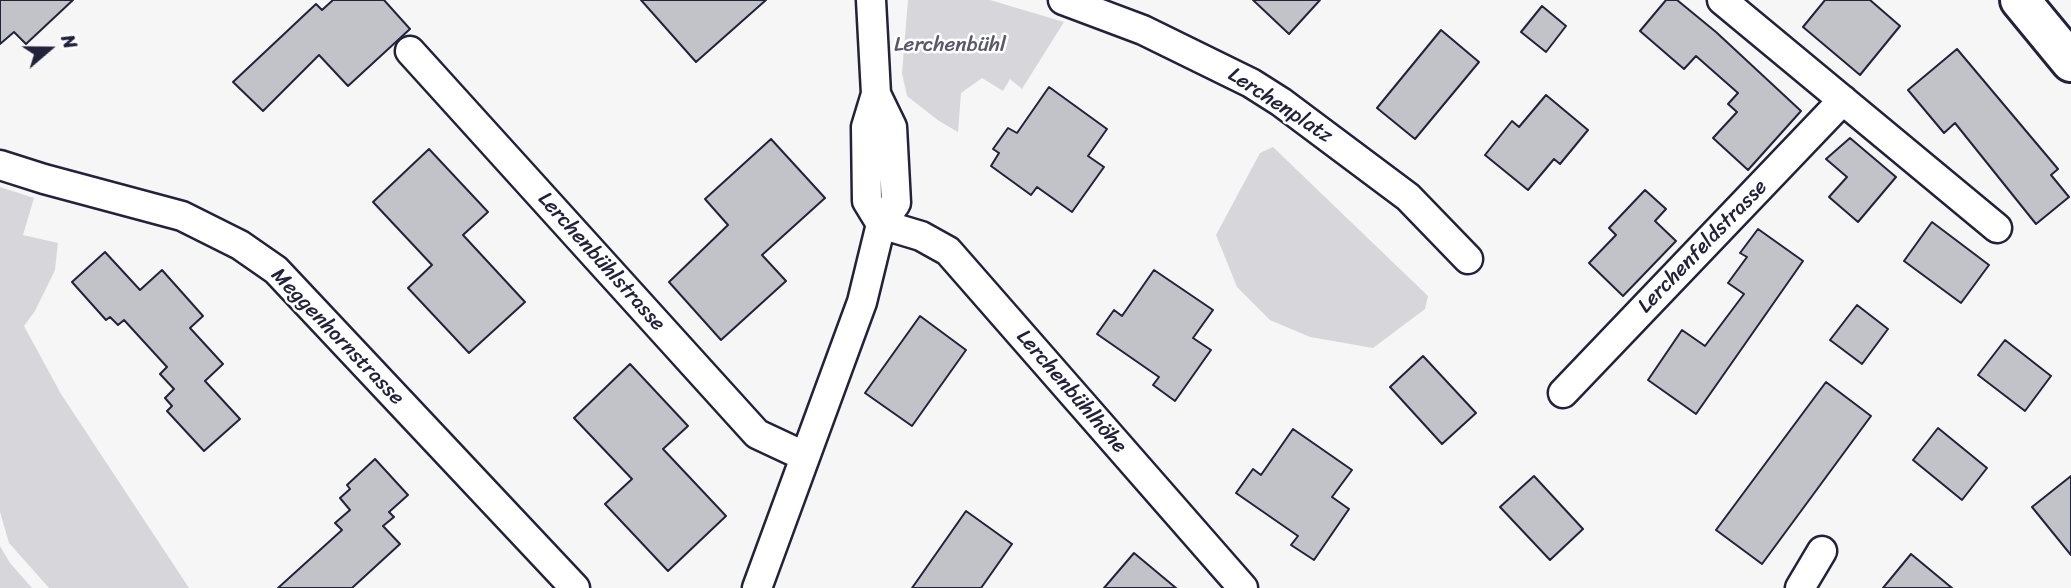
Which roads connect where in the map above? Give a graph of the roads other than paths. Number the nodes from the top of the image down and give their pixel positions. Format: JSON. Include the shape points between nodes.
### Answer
{"nodes":[{"id":1,"x":871,"y":0,"type":"edge"},
{"id":2,"x":1063,"y":0,"type":"edge"},
{"id":3,"x":1722,"y":0,"type":"edge"},
{"id":4,"x":2020,"y":0,"type":"edge"},
{"id":5,"x":410,"y":51,"type":"dead end"},
{"id":6,"x":2071,"y":62,"type":"edge"},
{"id":7,"x":1843,"y":100,"type":"junction"},
{"id":8,"x":0,"y":165,"type":"edge"},
{"id":9,"x":881,"y":224,"type":"junction"},
{"id":10,"x":1997,"y":228,"type":"dead end"},
{"id":11,"x":1468,"y":258,"type":"dead end"},
{"id":12,"x":1563,"y":393,"type":"dead end"},
{"id":13,"x":804,"y":456,"type":"junction"},
{"id":14,"x":1822,"y":551,"type":"dead end"},
{"id":15,"x":575,"y":588,"type":"edge"},
{"id":16,"x":757,"y":588,"type":"edge"},
{"id":17,"x":1242,"y":588,"type":"edge"},
{"id":18,"x":1800,"y":588,"type":"edge"}],
"edges":[{"from":1,"to":9,"type":"street","via":[[876,94],[866,127],[867,201]]},
{"from":2,"to":11,"type":"street","name":"Lerchenplatz","via":[[1143,30],[1281,102],[1408,197]]},
{"from":3,"to":7,"type":"street"},
{"from":4,"to":6,"type":"main road"},
{"from":5,"to":13,"type":"street","name":"Lerchenbühlstrasse","via":[[757,434]]},
{"from":7,"to":10,"type":"street"},
{"from":7,"to":12,"type":"street","name":"Lerchenfeldstrasse"},
{"from":8,"to":15,"type":"street","name":"Meggenhornstrasse","via":[[181,216],[240,244],[276,270]]},
{"from":9,"to":13,"type":"street","via":[[862,302]]},
{"from":9,"to":17,"type":"street","name":"Lerchenbühlhöhe","via":[[921,236],[948,251]]},
{"from":13,"to":16,"type":"street"},
{"from":14,"to":18,"type":"street"}]}
